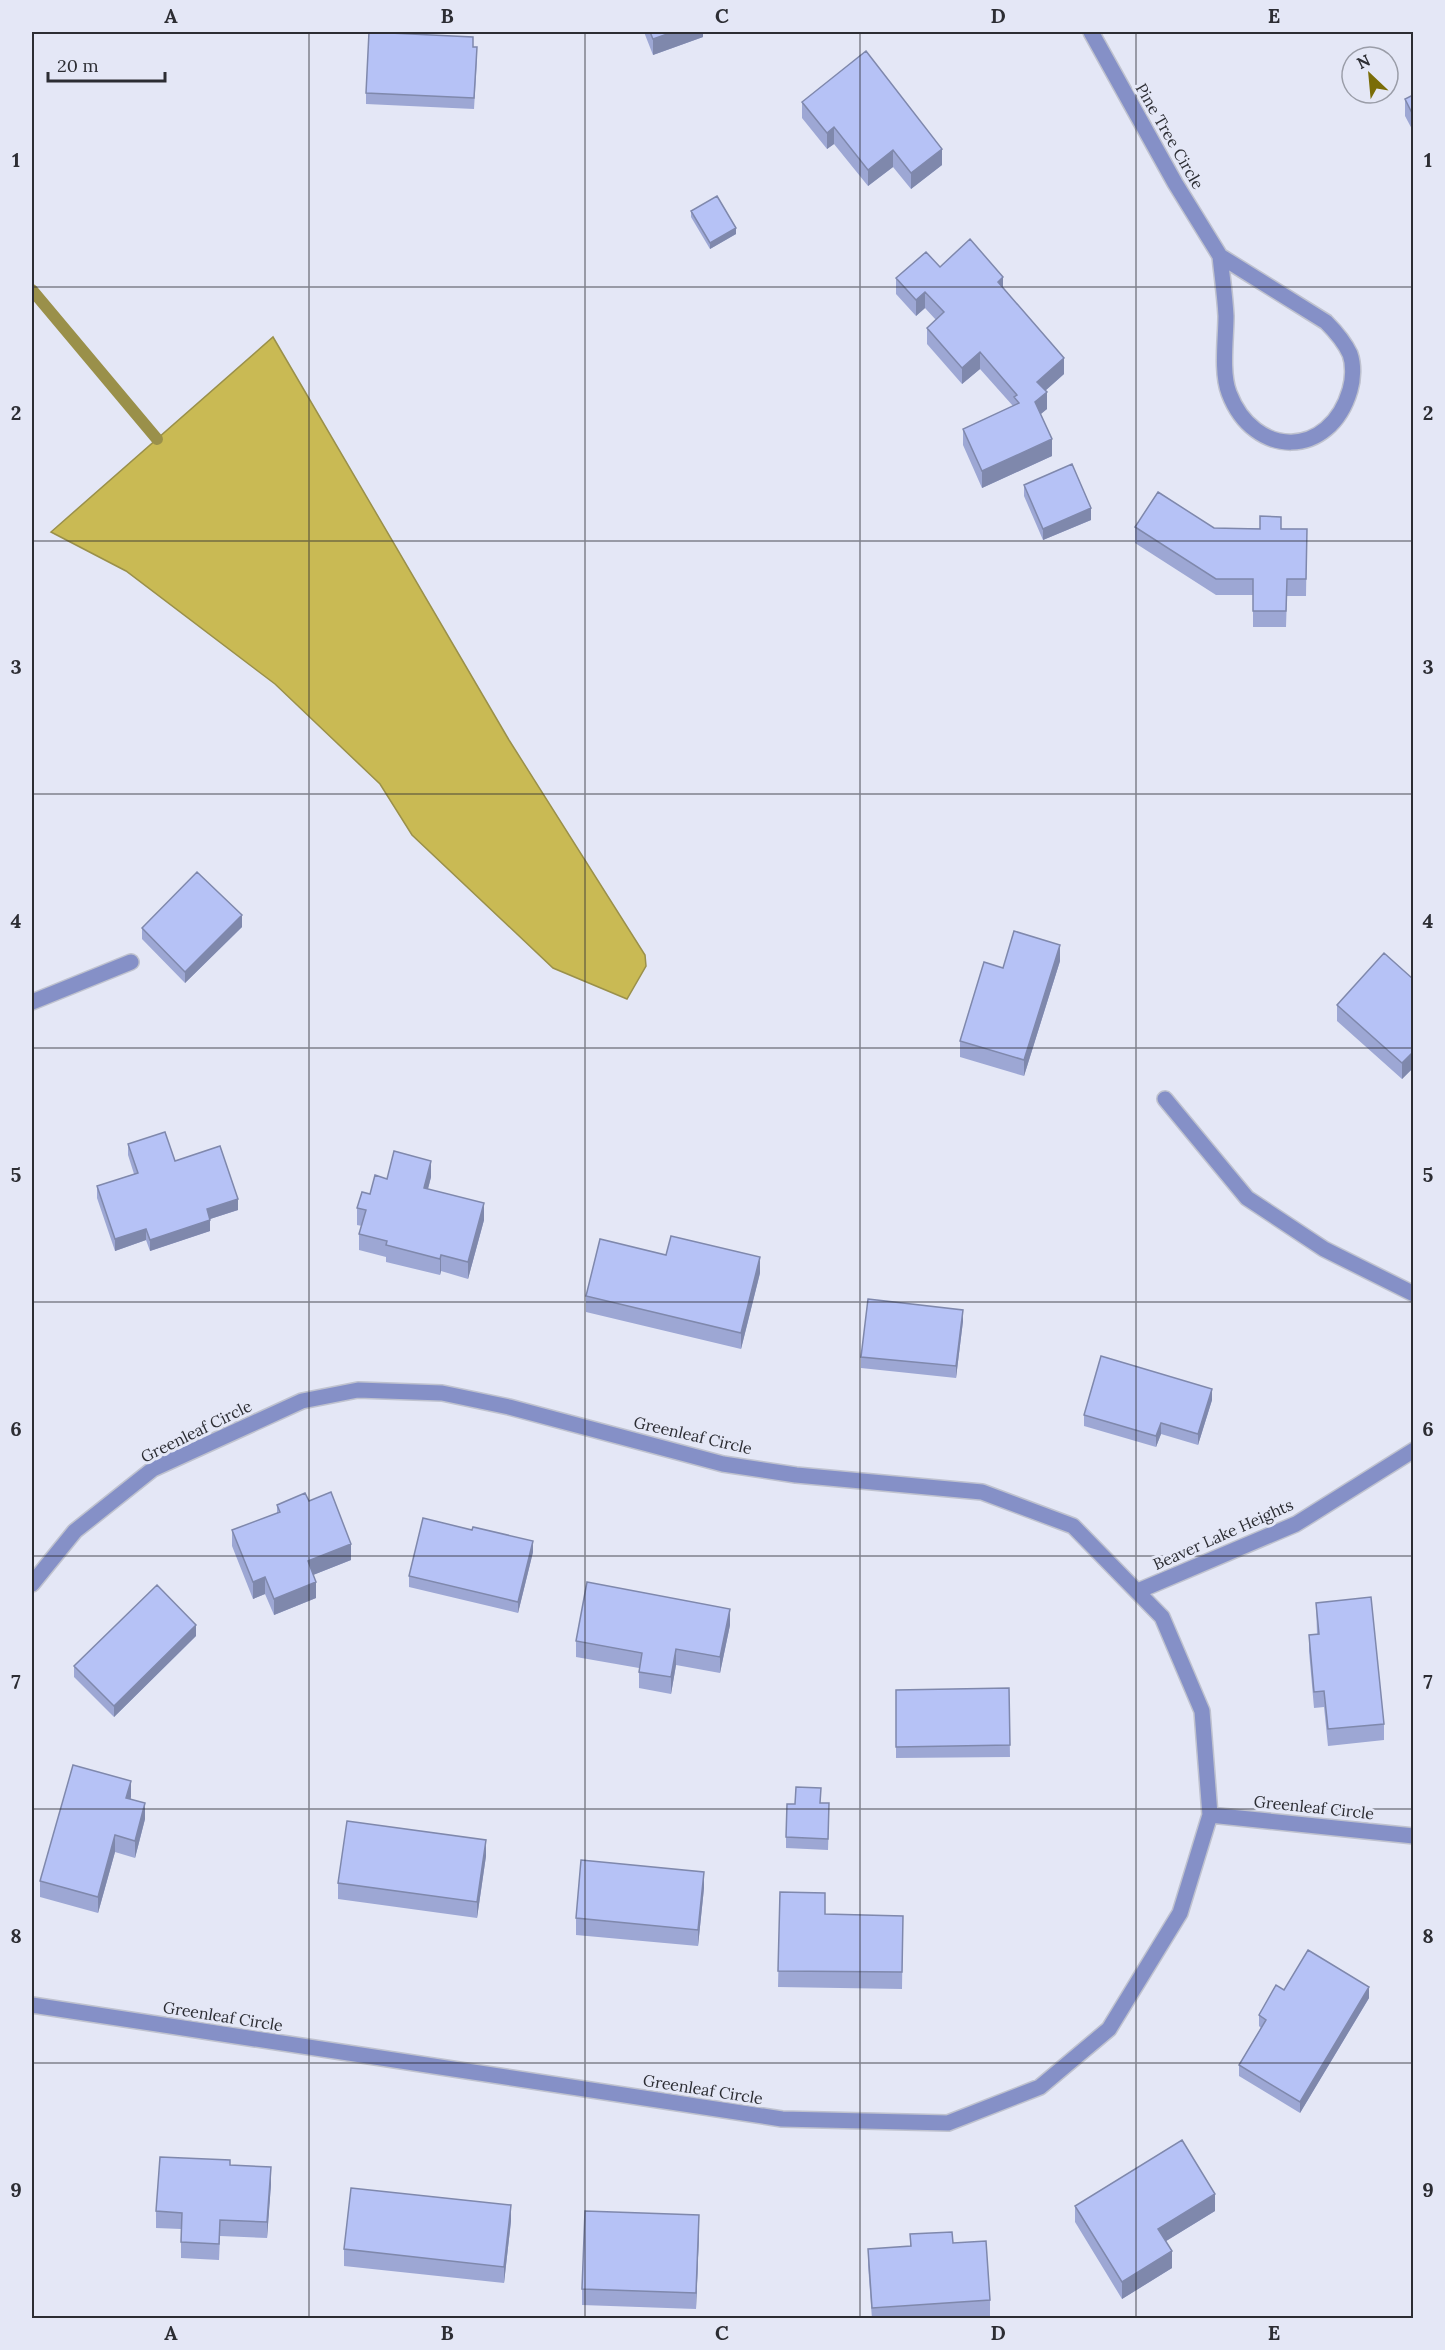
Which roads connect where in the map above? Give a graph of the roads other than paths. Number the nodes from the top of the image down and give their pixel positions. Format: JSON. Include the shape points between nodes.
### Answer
{"nodes":[{"id":1,"x":1090,"y":32,"type":"edge"},
{"id":2,"x":1220,"y":256,"type":"junction"},
{"id":3,"x":131,"y":962,"type":"dead end"},
{"id":4,"x":32,"y":1002,"type":"edge"},
{"id":5,"x":1165,"y":1099,"type":"dead end"},
{"id":6,"x":1413,"y":1294,"type":"edge"},
{"id":7,"x":1413,"y":1450,"type":"edge"},
{"id":8,"x":32,"y":1584,"type":"edge"},
{"id":9,"x":1138,"y":1592,"type":"junction"},
{"id":10,"x":1210,"y":1815,"type":"junction"},
{"id":11,"x":1413,"y":1836,"type":"edge"},
{"id":12,"x":32,"y":2004,"type":"edge"}],
"edges":[{"from":1,"to":2,"type":"street","name":"Pine Tree Circle"},
{"from":2,"to":2,"type":"street","via":[[1228,390],[1238,413],[1263,437],[1290,443],[1312,438],[1329,426],[1346,405],[1353,380],[1351,357],[1326,321]]},
{"from":3,"to":4,"type":"street"},
{"from":5,"to":6,"type":"street","via":[[1247,1198],[1324,1249]]},
{"from":7,"to":9,"type":"street","name":"Beaver Lake Heights","via":[[1296,1524]]},
{"from":8,"to":9,"type":"street","name":"Greenleaf Circle","via":[[75,1531],[153,1469],[302,1401],[358,1390],[442,1393],[723,1464],[796,1475],[982,1492],[1073,1526]]},
{"from":9,"to":10,"type":"street","name":"Greenleaf Circle","via":[[1162,1617],[1202,1711]]},
{"from":10,"to":11,"type":"street","name":"Greenleaf Circle"},
{"from":10,"to":12,"type":"street","name":"Greenleaf Circle","via":[[1180,1913],[1109,2029],[1040,2087],[948,2122],[782,2119]]}]}
